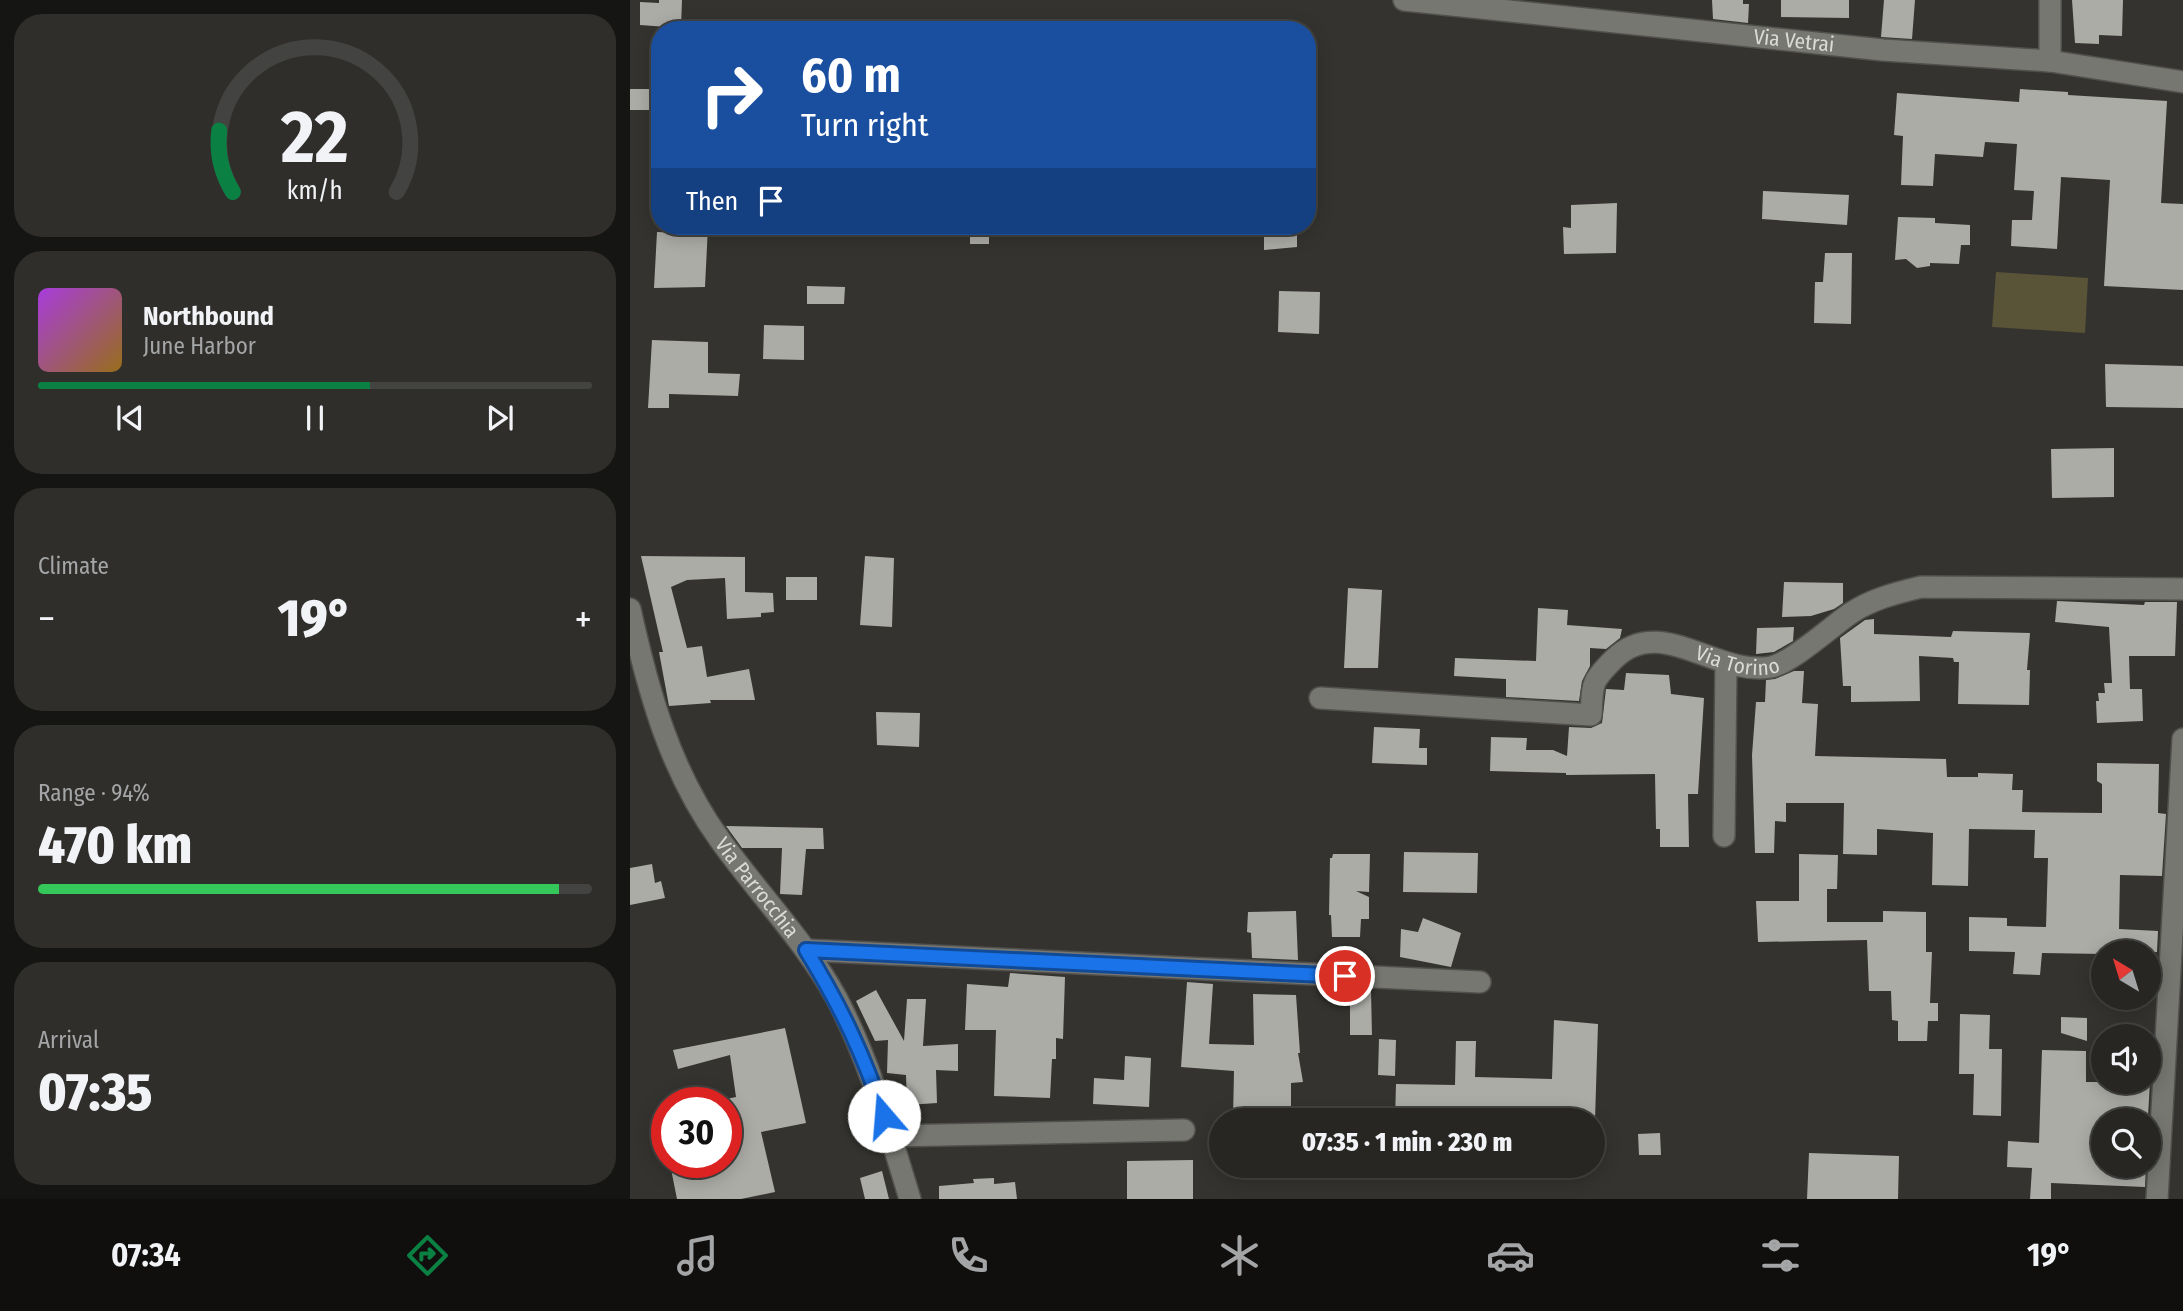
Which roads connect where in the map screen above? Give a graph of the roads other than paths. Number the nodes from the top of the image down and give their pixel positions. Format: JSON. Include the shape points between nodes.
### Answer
{"nodes":[{"id":1,"x":1404,"y":0,"type":"edge"},
{"id":2,"x":2050,"y":0,"type":"edge"},
{"id":3,"x":2050,"y":61,"type":"junction"},
{"id":4,"x":2183,"y":82,"type":"edge"},
{"id":5,"x":2183,"y":589,"type":"edge"},
{"id":6,"x":630,"y":609,"type":"edge"},
{"id":7,"x":1726,"y":663,"type":"junction"},
{"id":8,"x":638,"y":684,"type":"edge"},
{"id":9,"x":1320,"y":698,"type":"dead end"},
{"id":10,"x":2183,"y":739,"type":"edge"},
{"id":11,"x":1724,"y":836,"type":"dead end"},
{"id":12,"x":806,"y":950,"type":"junction"},
{"id":13,"x":1480,"y":982,"type":"dead end"},
{"id":14,"x":1184,"y":1130,"type":"dead end"},
{"id":15,"x":890,"y":1136,"type":"junction"},
{"id":16,"x":910,"y":1199,"type":"edge"},
{"id":17,"x":2157,"y":1199,"type":"edge"}],
"edges":[{"from":1,"to":3,"type":"street","name":"Via Vetrai","via":[[1883,50]]},
{"from":2,"to":3,"type":"street"},
{"from":3,"to":4,"type":"street","name":"Via Vetrai"},
{"from":5,"to":7,"type":"street","name":"Via Torino","via":[[1921,587],[1887,595],[1854,611],[1773,667]]},
{"from":6,"to":8,"type":"street","name":"Via Parrocchia"},
{"from":7,"to":9,"type":"street","name":"Via Torino","via":[[1667,642],[1639,642],[1594,680],[1591,715]]},
{"from":7,"to":11,"type":"street"},
{"from":8,"to":12,"type":"street","name":"Via Parrocchia","via":[[688,788],[719,838]]},
{"from":10,"to":17,"type":"street"},
{"from":12,"to":13,"type":"street"},
{"from":12,"to":15,"type":"street","name":"Via Parrocchia","via":[[837,999],[871,1076]]},
{"from":14,"to":15,"type":"street"},
{"from":15,"to":16,"type":"street","name":"Via Parrocchia"}]}
